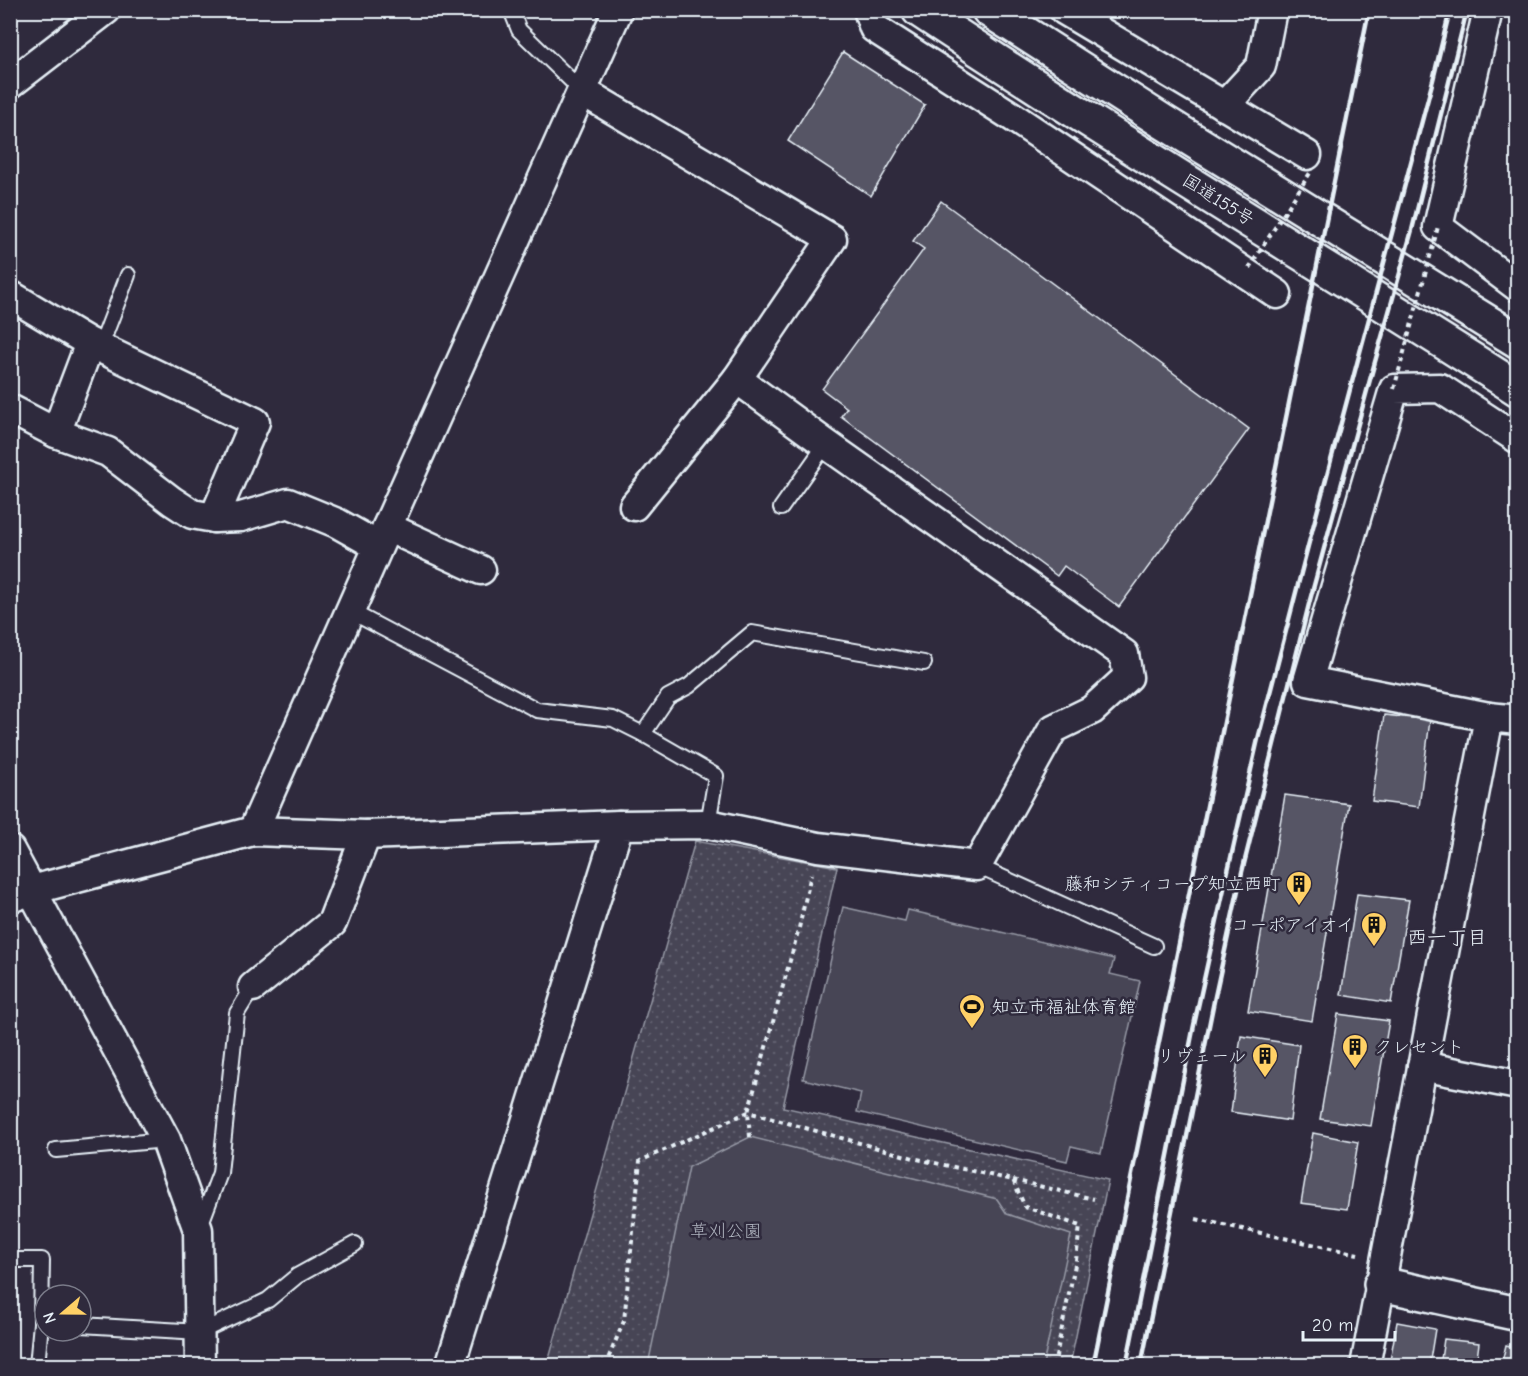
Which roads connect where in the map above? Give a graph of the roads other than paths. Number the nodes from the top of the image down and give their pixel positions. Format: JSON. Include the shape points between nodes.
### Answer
{"nodes":[{"id":1,"x":106,"y":10,"type":"edge"},
{"id":2,"x":511,"y":10,"type":"edge"},
{"id":3,"x":618,"y":10,"type":"edge"},
{"id":4,"x":868,"y":10,"type":"edge"},
{"id":5,"x":919,"y":10,"type":"edge"},
{"id":6,"x":989,"y":10,"type":"edge"},
{"id":7,"x":1064,"y":10,"type":"edge"},
{"id":8,"x":1272,"y":10,"type":"edge"},
{"id":9,"x":1488,"y":10,"type":"edge"},
{"id":10,"x":10,"y":84,"type":"edge"},
{"id":11,"x":582,"y":91,"type":"junction"},
{"id":12,"x":1224,"y":106,"type":"junction"},
{"id":13,"x":1308,"y":164,"type":"road end"},
{"id":14,"x":128,"y":275,"type":"dead end"},
{"id":15,"x":1518,"y":286,"type":"edge"},
{"id":16,"x":1277,"y":294,"type":"dead end"},
{"id":17,"x":10,"y":295,"type":"edge"},
{"id":18,"x":1518,"y":340,"type":"edge"},
{"id":19,"x":95,"y":346,"type":"junction"},
{"id":20,"x":737,"y":379,"type":"junction"},
{"id":21,"x":1518,"y":389,"type":"edge"},
{"id":22,"x":10,"y":409,"type":"edge"},
{"id":23,"x":56,"y":433,"type":"junction"},
{"id":24,"x":1518,"y":439,"type":"edge"},
{"id":25,"x":826,"y":444,"type":"junction"},
{"id":26,"x":634,"y":506,"type":"dead end"},
{"id":27,"x":781,"y":508,"type":"dead end"},
{"id":28,"x":214,"y":518,"type":"junction"},
{"id":29,"x":382,"y":537,"type":"junction"},
{"id":30,"x":481,"y":570,"type":"dead end"},
{"id":31,"x":350,"y":611,"type":"junction"},
{"id":32,"x":924,"y":663,"type":"dead end"},
{"id":33,"x":1489,"y":717,"type":"junction"},
{"id":34,"x":1518,"y":720,"type":"edge"},
{"id":35,"x":643,"y":734,"type":"junction"},
{"id":36,"x":708,"y":824,"type":"junction"},
{"id":37,"x":619,"y":825,"type":"junction"},
{"id":38,"x":253,"y":831,"type":"junction"},
{"id":39,"x":366,"y":835,"type":"junction"},
{"id":40,"x":10,"y":850,"type":"edge"},
{"id":41,"x":977,"y":866,"type":"junction"},
{"id":42,"x":21,"y":894,"type":"edge"},
{"id":43,"x":1154,"y":946,"type":"dead end"},
{"id":44,"x":253,"y":987,"type":"joint"},
{"id":45,"x":1422,"y":1066,"type":"junction"},
{"id":46,"x":1518,"y":1085,"type":"edge"},
{"id":47,"x":166,"y":1140,"type":"junction"},
{"id":48,"x":56,"y":1150,"type":"dead end"},
{"id":49,"x":198,"y":1230,"type":"junction"},
{"id":50,"x":355,"y":1244,"type":"dead end"},
{"id":51,"x":10,"y":1260,"type":"edge"},
{"id":52,"x":1383,"y":1272,"type":"junction"},
{"id":53,"x":42,"y":1283,"type":"edge"},
{"id":54,"x":1518,"y":1314,"type":"edge"},
{"id":55,"x":93,"y":1326,"type":"edge"},
{"id":56,"x":200,"y":1332,"type":"junction"},
{"id":57,"x":40,"y":1343,"type":"edge"},
{"id":58,"x":37,"y":1365,"type":"edge"},
{"id":59,"x":201,"y":1365,"type":"edge"},
{"id":60,"x":450,"y":1365,"type":"edge"},
{"id":61,"x":1365,"y":1365,"type":"edge"}],
"edges":[{"from":1,"to":10,"type":"street"},
{"from":2,"to":11,"type":"lane","via":[[519,30]]},
{"from":3,"to":11,"type":"street"},
{"from":4,"to":16,"type":"street","via":[[874,28]]},
{"from":5,"to":21,"type":"main road","name":"国道155号","via":[[1014,74]]},
{"from":6,"to":18,"type":"main road"},
{"from":7,"to":12,"type":"street"},
{"from":8,"to":12,"type":"street","via":[[1261,66]]},
{"from":9,"to":15,"type":"street","via":[[1438,227]]},
{"from":11,"to":20,"type":"street","via":[[832,239]]},
{"from":11,"to":29,"type":"street"},
{"from":12,"to":13,"type":"street"},
{"from":14,"to":19,"type":"lane"},
{"from":17,"to":19,"type":"street"},
{"from":19,"to":23,"type":"street"},
{"from":19,"to":28,"type":"street","via":[[255,422]]},
{"from":20,"to":25,"type":"street"},
{"from":20,"to":26,"type":"street"},
{"from":22,"to":23,"type":"street"},
{"from":23,"to":28,"type":"street","via":[[108,452],[192,514]]},
{"from":24,"to":33,"type":"street","via":[[1440,388],[1395,389],[1308,681]]},
{"from":25,"to":27,"type":"lane"},
{"from":25,"to":41,"type":"street","via":[[1124,654],[1128,677],[1092,710],[1053,729]]},
{"from":28,"to":29,"type":"street","via":[[241,517],[288,503]]},
{"from":29,"to":30,"type":"street"},
{"from":29,"to":31,"type":"street"},
{"from":31,"to":35,"type":"lane","via":[[537,710],[613,719]]},
{"from":31,"to":38,"type":"street"},
{"from":32,"to":35,"type":"lane","via":[[752,633],[689,686],[668,697]]},
{"from":33,"to":34,"type":"street"},
{"from":33,"to":45,"type":"street"},
{"from":35,"to":36,"type":"lane","via":[[716,776]]},
{"from":36,"to":37,"type":"street"},
{"from":36,"to":41,"type":"street","via":[[818,847]]},
{"from":37,"to":39,"type":"street"},
{"from":37,"to":60,"type":"street"},
{"from":38,"to":39,"type":"street"},
{"from":38,"to":42,"type":"street"},
{"from":39,"to":44,"type":"street","via":[[332,923]]},
{"from":40,"to":42,"type":"street"},
{"from":41,"to":43,"type":"lane"},
{"from":42,"to":47,"type":"street"},
{"from":44,"to":49,"type":"lane","via":[[237,1013],[220,1173]]},
{"from":45,"to":46,"type":"street"},
{"from":45,"to":52,"type":"street"},
{"from":47,"to":48,"type":"lane"},
{"from":47,"to":49,"type":"street"},
{"from":49,"to":56,"type":"street"},
{"from":50,"to":56,"type":"lane","via":[[297,1276],[268,1300]]},
{"from":51,"to":53,"type":"lane","via":[[42,1260]]},
{"from":52,"to":54,"type":"main road"},
{"from":52,"to":61,"type":"street"},
{"from":55,"to":56,"type":"lane"},
{"from":56,"to":59,"type":"street"},
{"from":57,"to":58,"type":"lane"}]}
